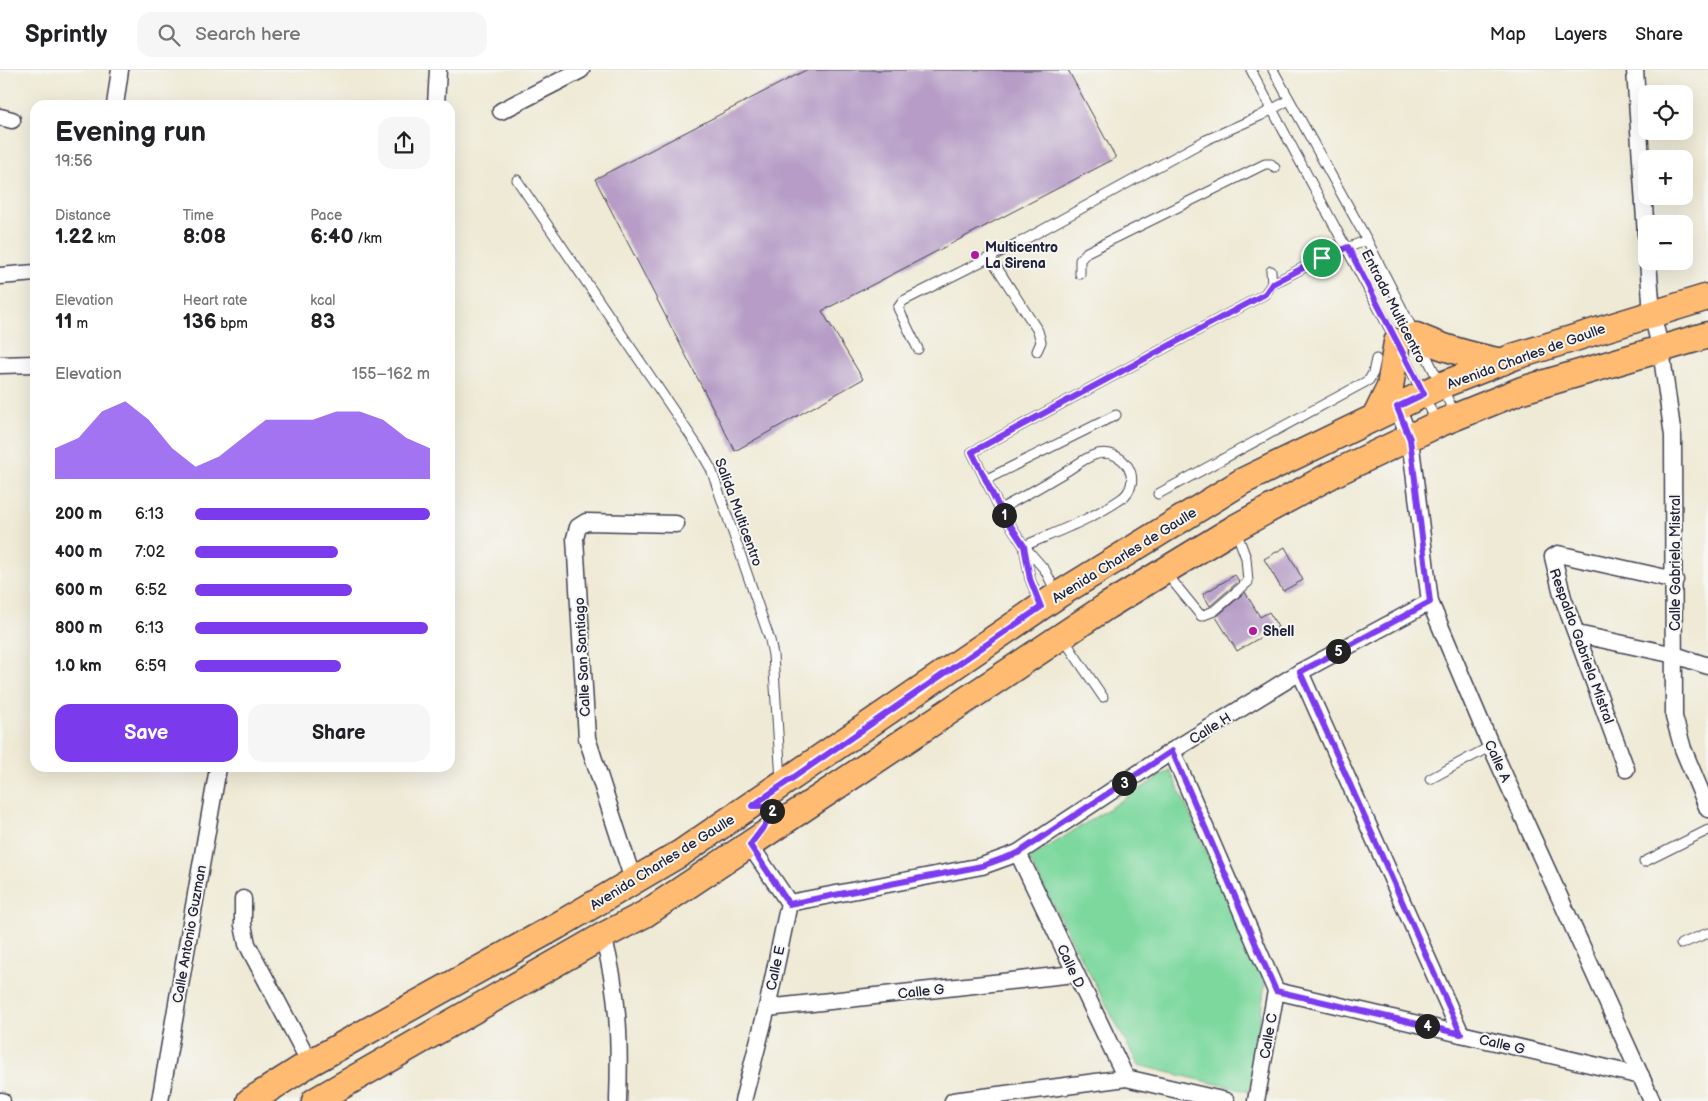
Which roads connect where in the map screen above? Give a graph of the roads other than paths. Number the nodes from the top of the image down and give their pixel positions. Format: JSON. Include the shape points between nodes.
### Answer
{"nodes":[{"id":1,"x":120,"y":70,"type":"edge"},
{"id":2,"x":438,"y":70,"type":"edge"},
{"id":3,"x":581,"y":70,"type":"edge"},
{"id":4,"x":1252,"y":70,"type":"edge"},
{"id":5,"x":1273,"y":70,"type":"edge"},
{"id":6,"x":1635,"y":70,"type":"edge"},
{"id":7,"x":554,"y":76,"type":"edge"},
{"id":8,"x":116,"y":100,"type":"edge"},
{"id":9,"x":436,"y":100,"type":"edge"},
{"id":10,"x":1289,"y":100,"type":"junction"},
{"id":11,"x":1273,"y":109,"type":"junction"},
{"id":12,"x":501,"y":111,"type":"dead end"},
{"id":13,"x":1275,"y":168,"type":"dead end"},
{"id":14,"x":517,"y":180,"type":"dead end"},
{"id":15,"x":1645,"y":215,"type":"edge"},
{"id":16,"x":1367,"y":240,"type":"junction"},
{"id":17,"x":1348,"y":247,"type":"junction"},
{"id":18,"x":990,"y":257,"type":"junction"},
{"id":19,"x":1649,"y":270,"type":"edge"},
{"id":20,"x":1271,"y":271,"type":"dead end"},
{"id":21,"x":30,"y":273,"type":"edge"},
{"id":22,"x":1080,"y":274,"type":"dead end"},
{"id":23,"x":0,"y":276,"type":"edge"},
{"id":24,"x":1272,"y":284,"type":"junction"},
{"id":25,"x":1708,"y":297,"type":"edge"},
{"id":26,"x":1652,"y":314,"type":"junction"},
{"id":27,"x":1708,"y":335,"type":"edge"},
{"id":28,"x":1407,"y":339,"type":"junction"},
{"id":29,"x":918,"y":349,"type":"dead end"},
{"id":30,"x":1661,"y":350,"type":"junction"},
{"id":31,"x":1037,"y":351,"type":"dead end"},
{"id":32,"x":1376,"y":359,"type":"dead end"},
{"id":33,"x":1502,"y":362,"type":"junction"},
{"id":34,"x":30,"y":364,"type":"edge"},
{"id":35,"x":0,"y":365,"type":"edge"},
{"id":36,"x":1433,"y":390,"type":"junction"},
{"id":37,"x":1387,"y":411,"type":"junction"},
{"id":38,"x":1116,"y":415,"type":"dead end"},
{"id":39,"x":1447,"y":421,"type":"junction"},
{"id":40,"x":1410,"y":439,"type":"junction"},
{"id":41,"x":985,"y":480,"type":"junction"},
{"id":42,"x":1158,"y":494,"type":"dead end"},
{"id":43,"x":1000,"y":509,"type":"junction"},
{"id":44,"x":676,"y":524,"type":"dead end"},
{"id":45,"x":1235,"y":528,"type":"junction"},
{"id":46,"x":1024,"y":546,"type":"junction"},
{"id":47,"x":1165,"y":570,"type":"junction"},
{"id":48,"x":1675,"y":580,"type":"junction"},
{"id":49,"x":1049,"y":601,"type":"junction"},
{"id":50,"x":1430,"y":602,"type":"junction"},
{"id":51,"x":1577,"y":634,"type":"junction"},
{"id":52,"x":1062,"y":636,"type":"junction"},
{"id":53,"x":1675,"y":655,"type":"junction"},
{"id":54,"x":1708,"y":666,"type":"edge"},
{"id":55,"x":1300,"y":672,"type":"junction"},
{"id":56,"x":1103,"y":697,"type":"dead end"},
{"id":57,"x":1491,"y":746,"type":"junction"},
{"id":58,"x":1172,"y":751,"type":"junction"},
{"id":59,"x":812,"y":765,"type":"junction"},
{"id":60,"x":1626,"y":769,"type":"dead end"},
{"id":61,"x":217,"y":772,"type":"edge"},
{"id":62,"x":1430,"y":779,"type":"dead end"},
{"id":63,"x":782,"y":786,"type":"junction"},
{"id":64,"x":1707,"y":805,"type":"edge"},
{"id":65,"x":752,"y":806,"type":"junction"},
{"id":66,"x":800,"y":810,"type":"junction"},
{"id":67,"x":1708,"y":830,"type":"edge"},
{"id":68,"x":750,"y":845,"type":"junction"},
{"id":69,"x":1018,"y":853,"type":"junction"},
{"id":70,"x":1644,"y":862,"type":"dead end"},
{"id":71,"x":633,"y":880,"type":"junction"},
{"id":72,"x":243,"y":899,"type":"dead end"},
{"id":73,"x":789,"y":904,"type":"junction"},
{"id":74,"x":1708,"y":933,"type":"edge"},
{"id":75,"x":603,"y":936,"type":"junction"},
{"id":76,"x":1681,"y":944,"type":"dead end"},
{"id":77,"x":1074,"y":974,"type":"junction"},
{"id":78,"x":1276,"y":991,"type":"junction"},
{"id":79,"x":767,"y":1008,"type":"junction"},
{"id":80,"x":1461,"y":1034,"type":"junction"},
{"id":81,"x":310,"y":1063,"type":"junction"},
{"id":82,"x":1641,"y":1076,"type":"junction"},
{"id":83,"x":1126,"y":1078,"type":"junction"},
{"id":84,"x":160,"y":1101,"type":"edge"},
{"id":85,"x":250,"y":1101,"type":"edge"},
{"id":86,"x":315,"y":1101,"type":"edge"},
{"id":87,"x":618,"y":1101,"type":"edge"},
{"id":88,"x":743,"y":1101,"type":"edge"},
{"id":89,"x":953,"y":1101,"type":"edge"},
{"id":90,"x":1226,"y":1101,"type":"edge"},
{"id":91,"x":1256,"y":1101,"type":"edge"},
{"id":92,"x":1652,"y":1101,"type":"edge"}],
"edges":[{"from":1,"to":8,"type":"street"},
{"from":2,"to":9,"type":"street"},
{"from":3,"to":7,"type":"street"},
{"from":4,"to":11,"type":"lane","name":"Entrada Multicentro"},
{"from":5,"to":10,"type":"lane","name":"Entrada Multicentro"},
{"from":6,"to":15,"type":"street"},
{"from":7,"to":12,"type":"street"},
{"from":10,"to":11,"type":"lane"},
{"from":10,"to":16,"type":"lane","name":"Entrada Multicentro"},
{"from":11,"to":17,"type":"lane","name":"Entrada Multicentro"},
{"from":11,"to":18,"type":"lane","via":[[1206,140]]},
{"from":13,"to":22,"type":"lane","via":[[1264,164],[1087,252],[1080,260]]},
{"from":14,"to":63,"type":"lane","name":"Salida Multicentro","via":[[711,469],[770,640]]},
{"from":16,"to":17,"type":"lane"},
{"from":16,"to":28,"type":"lane","name":"Entrada Multicentro"},
{"from":17,"to":24,"type":"lane"},
{"from":17,"to":28,"type":"lane","name":"Entrada Multicentro"},
{"from":18,"to":29,"type":"lane","via":[[903,301],[898,308]]},
{"from":18,"to":31,"type":"lane","via":[[1038,331],[1041,342]]},
{"from":19,"to":26,"type":"street","name":"Calle Gabriela Mistral"},
{"from":20,"to":24,"type":"lane"},
{"from":21,"to":23,"type":"street"},
{"from":24,"to":41,"type":"lane","via":[[1265,294],[972,452]]},
{"from":25,"to":26,"type":"main road","name":"Avenida Charles de Gaulle"},
{"from":26,"to":30,"type":"street","name":"Calle Gabriela Mistral"},
{"from":26,"to":33,"type":"main road","name":"Avenida Charles de Gaulle"},
{"from":27,"to":30,"type":"main road"},
{"from":28,"to":33,"type":"main road"},
{"from":28,"to":36,"type":"lane","name":"Entrada Multicentro"},
{"from":28,"to":36,"type":"lane","name":"Entrada Multicentro"},
{"from":28,"to":37,"type":"main road","via":[[1390,387]]},
{"from":30,"to":39,"type":"main road","via":[[1522,390]]},
{"from":30,"to":48,"type":"street","name":"Calle Gabriela Mistral","via":[[1673,436]]},
{"from":32,"to":42,"type":"lane","via":[[1369,380]]},
{"from":33,"to":36,"type":"main road","name":"Avenida Charles de Gaulle"},
{"from":34,"to":35,"type":"street"},
{"from":36,"to":37,"type":"main road","name":"Avenida Charles de Gaulle"},
{"from":36,"to":39,"type":"lane","name":"Entrada Multicentro"},
{"from":36,"to":39,"type":"lane","name":"Entrada Multicentro"},
{"from":37,"to":40,"type":"street","name":"Calle A"},
{"from":37,"to":49,"type":"main road","name":"Avenida Charles de Gaulle","via":[[1243,481]]},
{"from":38,"to":41,"type":"lane"},
{"from":39,"to":40,"type":"main road"},
{"from":40,"to":45,"type":"main road","via":[[1333,474]]},
{"from":40,"to":50,"type":"street","name":"Calle A"},
{"from":41,"to":43,"type":"lane"},
{"from":43,"to":46,"type":"lane"},
{"from":43,"to":46,"type":"lane","via":[[1094,455],[1114,454],[1123,458],[1130,472],[1129,492],[1086,518]]},
{"from":44,"to":71,"type":"street","name":"Calle San Santiago","via":[[586,522],[578,527],[575,538],[587,738]]},
{"from":45,"to":47,"type":"main road"},
{"from":45,"to":47,"type":"lane","via":[[1246,558],[1248,582],[1214,611],[1201,616]]},
{"from":46,"to":49,"type":"lane","via":[[1030,579]]},
{"from":46,"to":49,"type":"lane","via":[[1045,570]]},
{"from":47,"to":52,"type":"main road"},
{"from":48,"to":51,"type":"street","name":"Respaldo Gabriela Mistral","via":[[1554,555],[1552,561],[1557,581]]},
{"from":48,"to":53,"type":"street","name":"Calle Gabriela Mistral"},
{"from":49,"to":59,"type":"main road","name":"Avenida Charles de Gaulle"},
{"from":50,"to":55,"type":"street","name":"Calle H"},
{"from":50,"to":57,"type":"street","name":"Calle A"},
{"from":51,"to":53,"type":"street"},
{"from":51,"to":60,"type":"street","name":"Respaldo Gabriela Mistral"},
{"from":52,"to":56,"type":"lane"},
{"from":52,"to":66,"type":"main road"},
{"from":53,"to":54,"type":"street"},
{"from":53,"to":64,"type":"street","name":"Calle Gabriela Mistral","via":[[1674,717],[1683,749]]},
{"from":55,"to":58,"type":"street","name":"Calle H"},
{"from":55,"to":80,"type":"street"},
{"from":57,"to":62,"type":"lane"},
{"from":57,"to":82,"type":"street","name":"Calle A"},
{"from":58,"to":69,"type":"street","name":"Calle H"},
{"from":58,"to":78,"type":"street"},
{"from":59,"to":63,"type":"main road","name":"Avenida Charles de Gaulle"},
{"from":59,"to":66,"type":"main road","via":[[808,783],[784,801],[786,809],[792,812]]},
{"from":61,"to":84,"type":"street","name":"Calle Antonio Guzman"},
{"from":63,"to":65,"type":"main road","name":"Avenida Charles de Gaulle"},
{"from":65,"to":68,"type":"main road","via":[[770,806],[772,816]]},
{"from":65,"to":71,"type":"main road","name":"Avenida Charles de Gaulle"},
{"from":66,"to":68,"type":"main road"},
{"from":67,"to":70,"type":"lane"},
{"from":68,"to":73,"type":"street"},
{"from":68,"to":75,"type":"main road","via":[[645,914]]},
{"from":69,"to":73,"type":"street","name":"Calle H","via":[[982,866]]},
{"from":69,"to":77,"type":"street","name":"Calle D"},
{"from":71,"to":81,"type":"main road","name":"Avenida Charles de Gaulle","via":[[624,888]]},
{"from":72,"to":81,"type":"street","via":[[246,944]]},
{"from":73,"to":79,"type":"street","name":"Calle E"},
{"from":74,"to":76,"type":"lane"},
{"from":75,"to":86,"type":"main road"},
{"from":75,"to":87,"type":"street","via":[[612,969],[620,1033]]},
{"from":77,"to":79,"type":"street","name":"Calle G"},
{"from":77,"to":83,"type":"street","name":"Calle D"},
{"from":78,"to":80,"type":"street","name":"Calle G"},
{"from":78,"to":91,"type":"street","name":"Calle C"},
{"from":79,"to":88,"type":"street","name":"Calle E"},
{"from":80,"to":82,"type":"street","name":"Calle G"},
{"from":81,"to":85,"type":"main road","name":"Avenida Charles de Gaulle"},
{"from":82,"to":92,"type":"street","name":"Calle A"},
{"from":83,"to":89,"type":"street"},
{"from":83,"to":90,"type":"street"}]}
